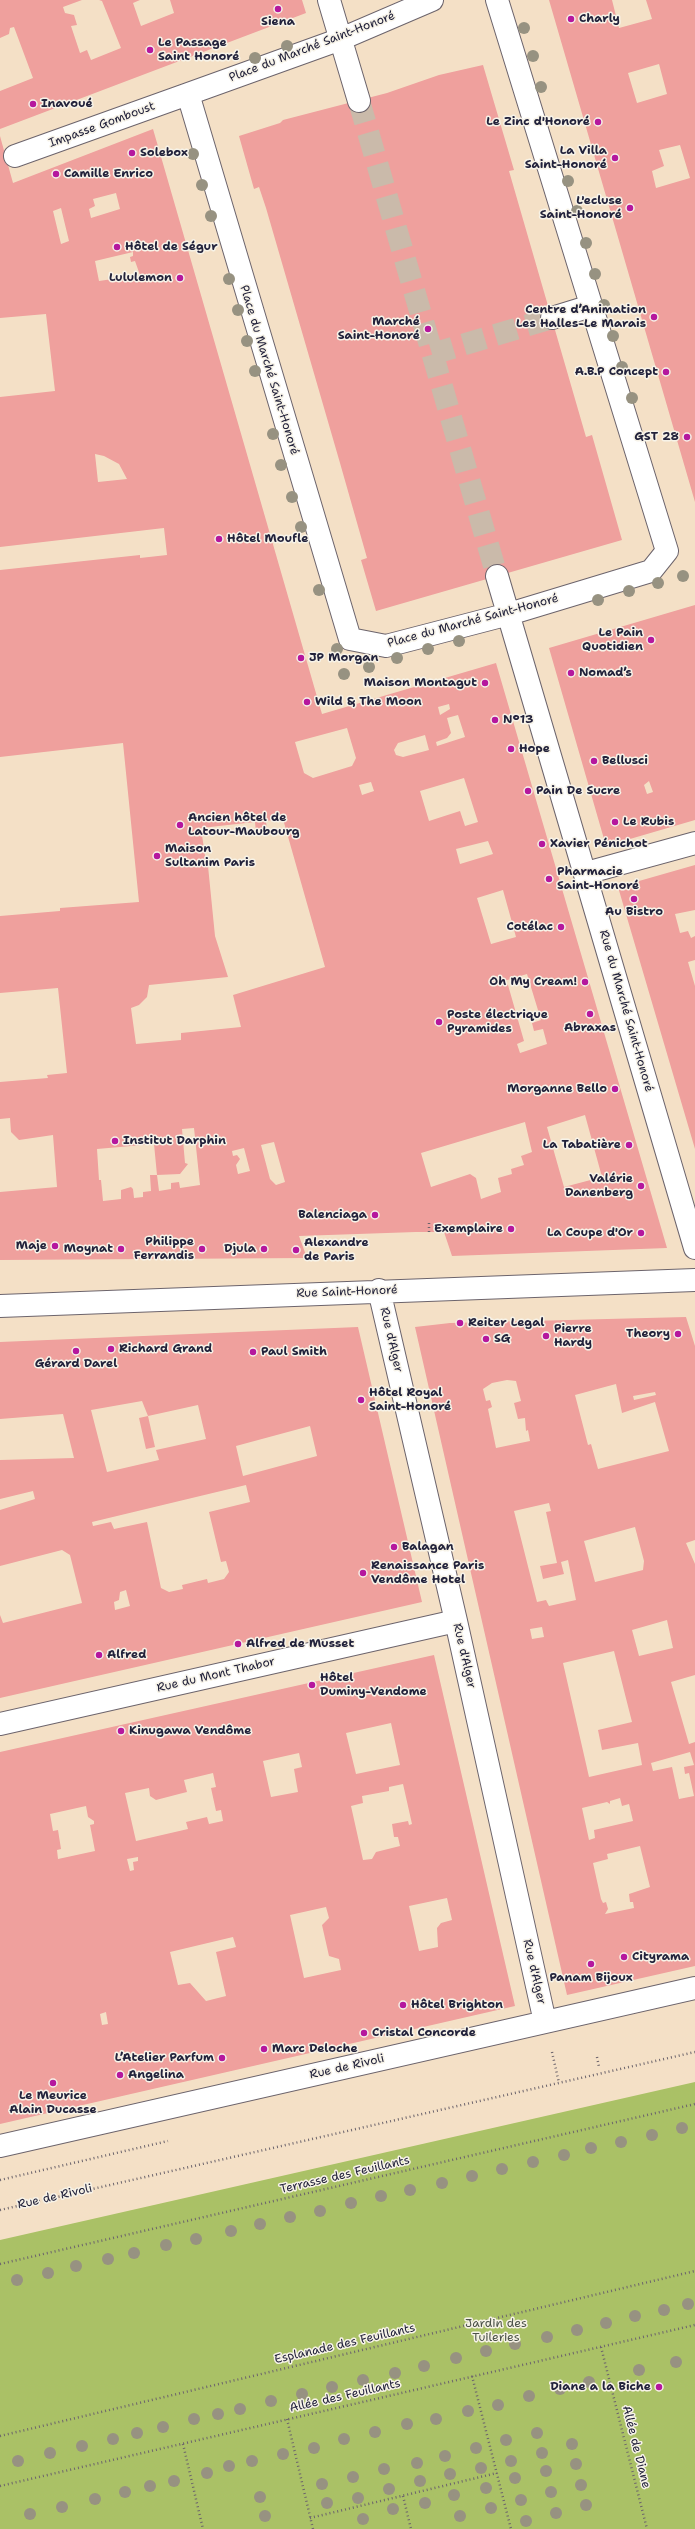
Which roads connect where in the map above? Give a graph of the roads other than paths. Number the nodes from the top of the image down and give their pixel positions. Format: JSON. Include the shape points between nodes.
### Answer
{"nodes":[{"id":1,"x":329,"y":0,"type":"edge"},
{"id":2,"x":432,"y":0,"type":"edge"},
{"id":3,"x":497,"y":0,"type":"edge"},
{"id":4,"x":341,"y":39,"type":"junction"},
{"id":5,"x":188,"y":94,"type":"junction"},
{"id":6,"x":359,"y":101,"type":"tunnel mouth"},
{"id":7,"x":15,"y":156,"type":"dead end"},
{"id":8,"x":591,"y":306,"type":"junction"},
{"id":9,"x":552,"y":318,"type":"tunnel mouth"},
{"id":10,"x":497,"y":576,"type":"tunnel mouth"},
{"id":11,"x":509,"y":614,"type":"junction"},
{"id":12,"x":695,"y":843,"type":"edge"},
{"id":13,"x":586,"y":873,"type":"junction"},
{"id":14,"x":695,"y":1248,"type":"edge"},
{"id":15,"x":695,"y":1280,"type":"edge"},
{"id":16,"x":379,"y":1290,"type":"junction"},
{"id":17,"x":0,"y":1306,"type":"edge"},
{"id":18,"x":456,"y":1621,"type":"junction"},
{"id":19,"x":0,"y":1724,"type":"edge"},
{"id":20,"x":695,"y":1988,"type":"edge"},
{"id":21,"x":545,"y":2022,"type":"junction"},
{"id":22,"x":0,"y":2146,"type":"edge"}],
"edges":[{"from":1,"to":4,"type":"street"},
{"from":2,"to":4,"type":"street","name":"Place du Marché Saint-Honoré"},
{"from":3,"to":8,"type":"street","name":"Place du Marché Saint-Honoré"},
{"from":4,"to":5,"type":"street","name":"Place du Marché Saint-Honoré"},
{"from":4,"to":6,"type":"street"},
{"from":5,"to":7,"type":"street","name":"Impasse Gomboust"},
{"from":5,"to":11,"type":"street","name":"Place du Marché Saint-Honoré","via":[[350,639],[386,646]]},
{"from":8,"to":9,"type":"street"},
{"from":8,"to":11,"type":"street","name":"Place du Marché Saint-Honoré","via":[[667,551],[651,571]]},
{"from":10,"to":11,"type":"street","name":"Rue du Marché Saint-Honoré"},
{"from":11,"to":13,"type":"street","name":"Rue du Marché Saint-Honoré"},
{"from":12,"to":13,"type":"street"},
{"from":13,"to":14,"type":"street","name":"Rue du Marché Saint-Honoré"},
{"from":15,"to":16,"type":"street","name":"Rue Saint-Honoré"},
{"from":16,"to":17,"type":"street","name":"Rue Saint-Honoré"},
{"from":16,"to":18,"type":"street","name":"Rue d'Alger"},
{"from":18,"to":19,"type":"street","name":"Rue du Mont Thabor"},
{"from":18,"to":21,"type":"street","name":"Rue d'Alger"},
{"from":20,"to":21,"type":"street","name":"Rue de Rivoli"},
{"from":21,"to":22,"type":"street","name":"Rue de Rivoli"}]}
